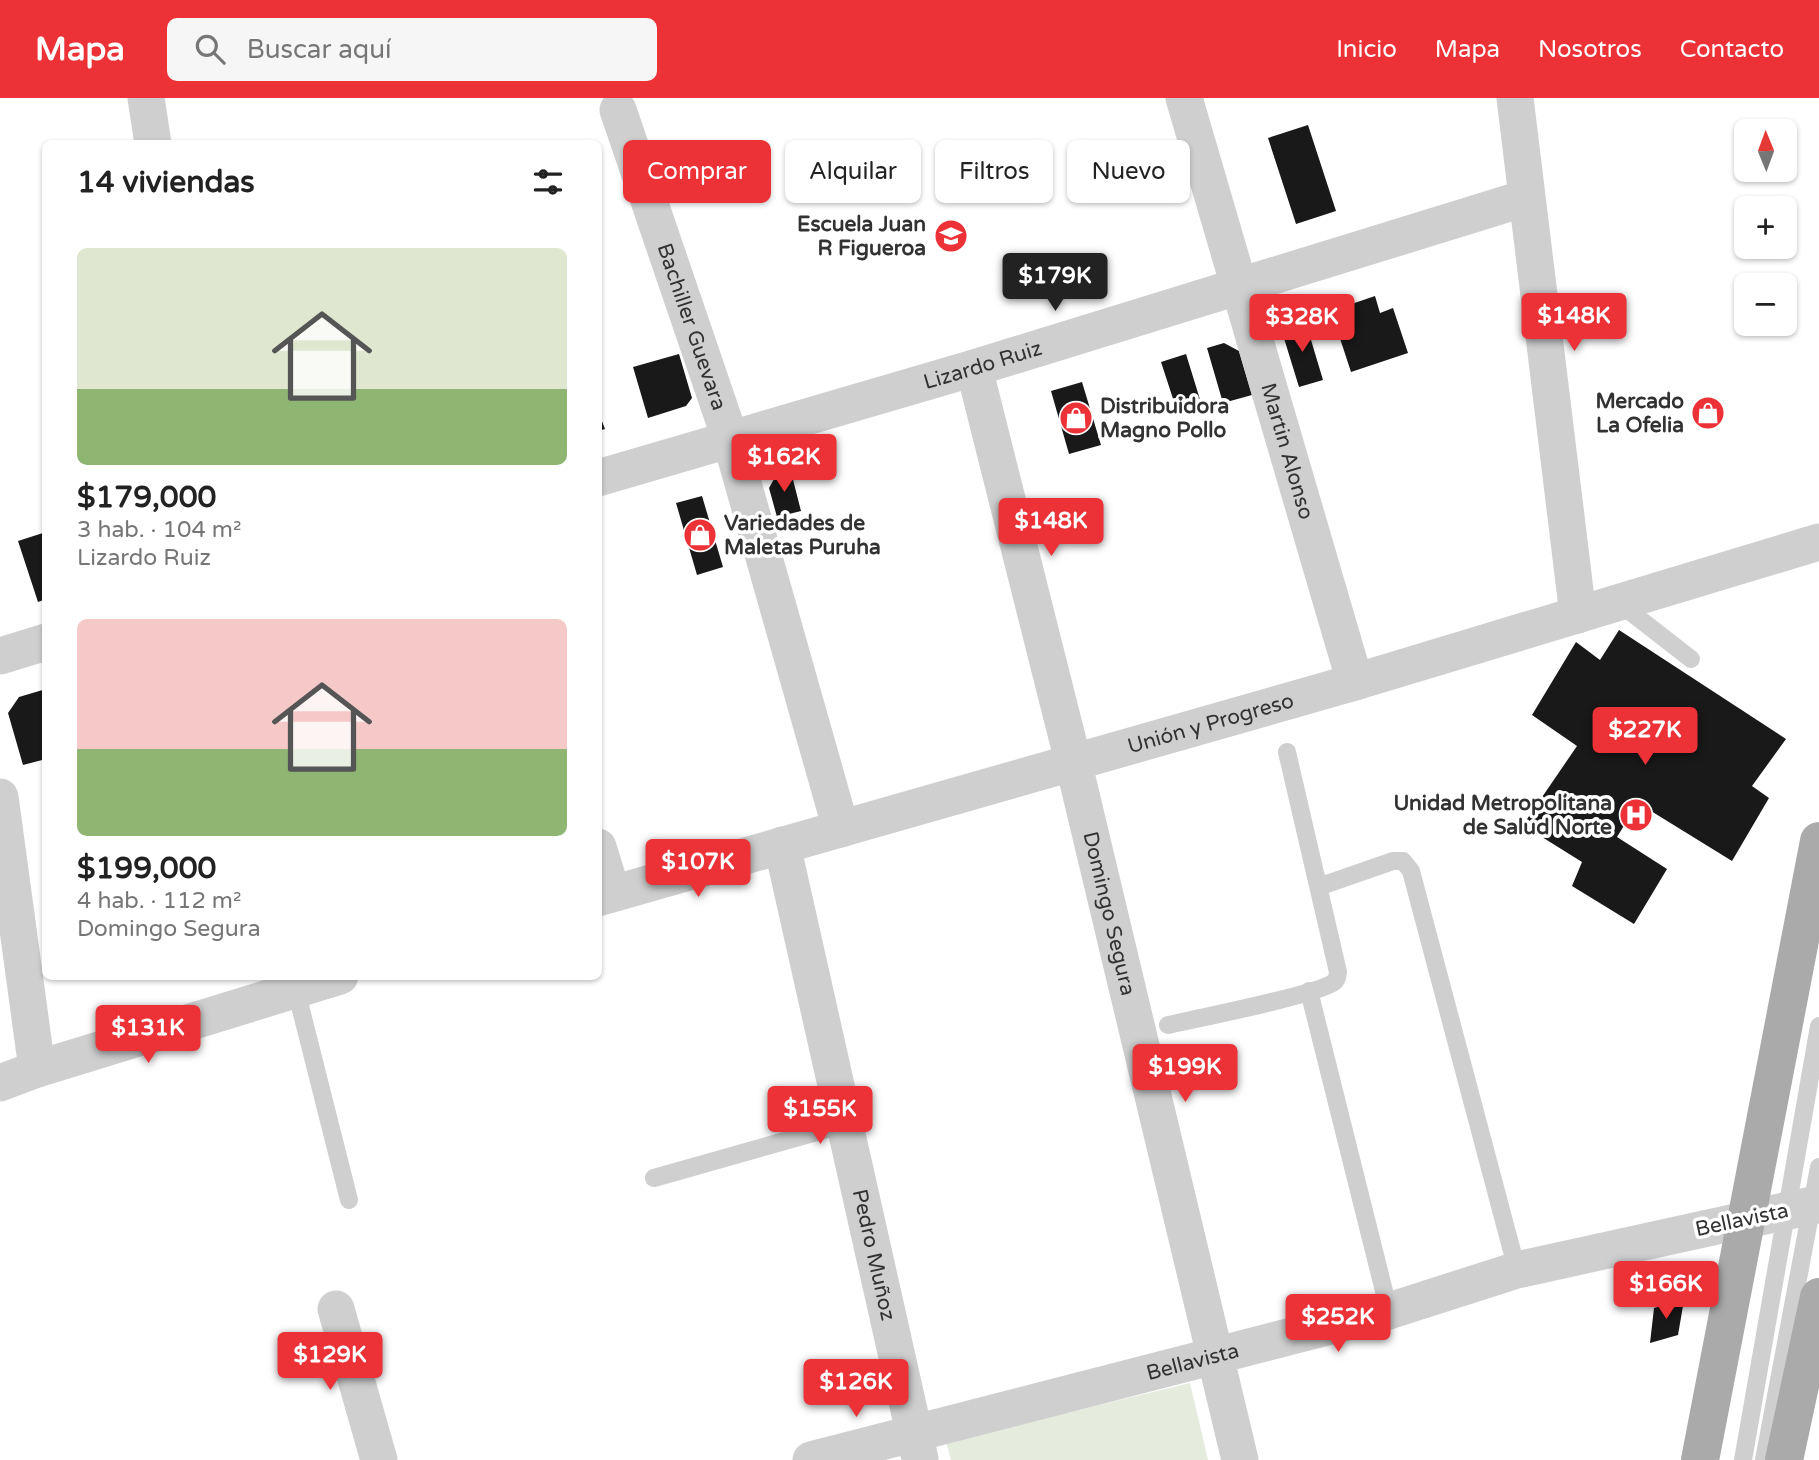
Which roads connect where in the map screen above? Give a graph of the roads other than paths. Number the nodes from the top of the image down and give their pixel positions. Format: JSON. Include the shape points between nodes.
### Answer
{"nodes":[{"id":1,"x":146,"y":98,"type":"edge"},
{"id":2,"x":1184,"y":98,"type":"edge"},
{"id":3,"x":1515,"y":98,"type":"edge"},
{"id":4,"x":618,"y":110,"type":"dead end"},
{"id":5,"x":152,"y":140,"type":"edge"},
{"id":6,"x":1526,"y":198,"type":"junction"},
{"id":7,"x":1240,"y":286,"type":"junction"},
{"id":8,"x":974,"y":368,"type":"junction"},
{"id":9,"x":731,"y":441,"type":"junction"},
{"id":10,"x":602,"y":477,"type":"edge"},
{"id":11,"x":1819,"y":542,"type":"edge"},
{"id":12,"x":1617,"y":600,"type":"junction"},
{"id":13,"x":1578,"y":615,"type":"junction"},
{"id":14,"x":42,"y":643,"type":"edge"},
{"id":15,"x":0,"y":656,"type":"edge"},
{"id":16,"x":1691,"y":659,"type":"dead end"},
{"id":17,"x":1355,"y":682,"type":"junction"},
{"id":18,"x":1287,"y":752,"type":"dead end"},
{"id":19,"x":1073,"y":761,"type":"junction"},
{"id":20,"x":0,"y":797,"type":"edge"},
{"id":21,"x":841,"y":829,"type":"junction"},
{"id":22,"x":1819,"y":841,"type":"edge"},
{"id":23,"x":782,"y":845,"type":"junction"},
{"id":24,"x":602,"y":875,"type":"edge"},
{"id":25,"x":1321,"y":886,"type":"junction"},
{"id":26,"x":605,"y":895,"type":"edge"},
{"id":27,"x":320,"y":980,"type":"edge"},
{"id":28,"x":284,"y":987,"type":"edge"},
{"id":29,"x":1309,"y":991,"type":"junction"},
{"id":30,"x":1168,"y":1025,"type":"dead end"},
{"id":31,"x":1819,"y":1027,"type":"edge"},
{"id":32,"x":37,"y":1069,"type":"junction"},
{"id":33,"x":0,"y":1083,"type":"edge"},
{"id":34,"x":845,"y":1124,"type":"junction"},
{"id":35,"x":1819,"y":1167,"type":"edge"},
{"id":36,"x":654,"y":1178,"type":"dead end"},
{"id":37,"x":349,"y":1200,"type":"dead end"},
{"id":38,"x":1806,"y":1206,"type":"edge"},
{"id":39,"x":1749,"y":1219,"type":"junction"},
{"id":40,"x":1517,"y":1270,"type":"junction"},
{"id":41,"x":1819,"y":1297,"type":"edge"},
{"id":42,"x":337,"y":1309,"type":"dead end"},
{"id":43,"x":1389,"y":1311,"type":"junction"},
{"id":44,"x":1216,"y":1356,"type":"junction"},
{"id":45,"x":917,"y":1448,"type":"edge"},
{"id":46,"x":379,"y":1460,"type":"edge"},
{"id":47,"x":811,"y":1460,"type":"edge"},
{"id":48,"x":1240,"y":1460,"type":"edge"},
{"id":49,"x":1700,"y":1460,"type":"edge"},
{"id":50,"x":1743,"y":1460,"type":"edge"},
{"id":51,"x":1764,"y":1460,"type":"edge"},
{"id":52,"x":1784,"y":1460,"type":"edge"}],
"edges":[{"from":1,"to":5,"type":"street"},
{"from":2,"to":7,"type":"street","name":"Martin Alonso"},
{"from":3,"to":6,"type":"street"},
{"from":4,"to":9,"type":"street","name":"Bachiller Guevara"},
{"from":6,"to":7,"type":"street","name":"Lizardo Ruiz"},
{"from":6,"to":13,"type":"street"},
{"from":7,"to":8,"type":"street","name":"Lizardo Ruiz"},
{"from":7,"to":17,"type":"street","name":"Martin Alonso"},
{"from":8,"to":9,"type":"street","name":"Lizardo Ruiz"},
{"from":8,"to":19,"type":"street","name":"Domingo Segura"},
{"from":9,"to":10,"type":"street","name":"Lizardo Ruiz"},
{"from":9,"to":21,"type":"street","name":"Bachiller Guevara"},
{"from":11,"to":12,"type":"street","name":"Unión y Progreso"},
{"from":12,"to":13,"type":"street","name":"Unión y Progreso"},
{"from":12,"to":16,"type":"lane"},
{"from":13,"to":17,"type":"street","name":"Unión y Progreso"},
{"from":14,"to":15,"type":"street"},
{"from":17,"to":19,"type":"street","name":"Unión y Progreso"},
{"from":18,"to":25,"type":"lane"},
{"from":19,"to":21,"type":"street","name":"Unión y Progreso"},
{"from":19,"to":44,"type":"street","name":"Domingo Segura"},
{"from":20,"to":32,"type":"street"},
{"from":21,"to":23,"type":"street","name":"Unión y Progreso"},
{"from":22,"to":39,"type":"main road"},
{"from":23,"to":26,"type":"street","name":"Unión y Progreso"},
{"from":23,"to":34,"type":"street","name":"Pedro Muñoz"},
{"from":24,"to":26,"type":"street"},
{"from":25,"to":29,"type":"lane","via":[[1338,972],[1333,983]]},
{"from":25,"to":40,"type":"lane","via":[[1393,861],[1403,861],[1411,871]]},
{"from":27,"to":28,"type":"street"},
{"from":28,"to":32,"type":"street"},
{"from":28,"to":37,"type":"lane"},
{"from":29,"to":30,"type":"lane"},
{"from":29,"to":43,"type":"lane"},
{"from":31,"to":38,"type":"lane"},
{"from":32,"to":33,"type":"street"},
{"from":34,"to":36,"type":"lane"},
{"from":34,"to":45,"type":"street","name":"Pedro Muñoz"},
{"from":35,"to":38,"type":"lane"},
{"from":38,"to":39,"type":"street","name":"Bellavista"},
{"from":38,"to":50,"type":"lane"},
{"from":38,"to":51,"type":"lane"},
{"from":39,"to":40,"type":"street","name":"Bellavista"},
{"from":39,"to":49,"type":"main road"},
{"from":40,"to":43,"type":"street","name":"Bellavista"},
{"from":41,"to":52,"type":"main road"},
{"from":42,"to":46,"type":"street"},
{"from":43,"to":44,"type":"street","name":"Bellavista"},
{"from":44,"to":45,"type":"street","name":"Bellavista"},
{"from":44,"to":48,"type":"street","name":"Domingo Segura"},
{"from":45,"to":47,"type":"street","name":"Bellavista"}]}
